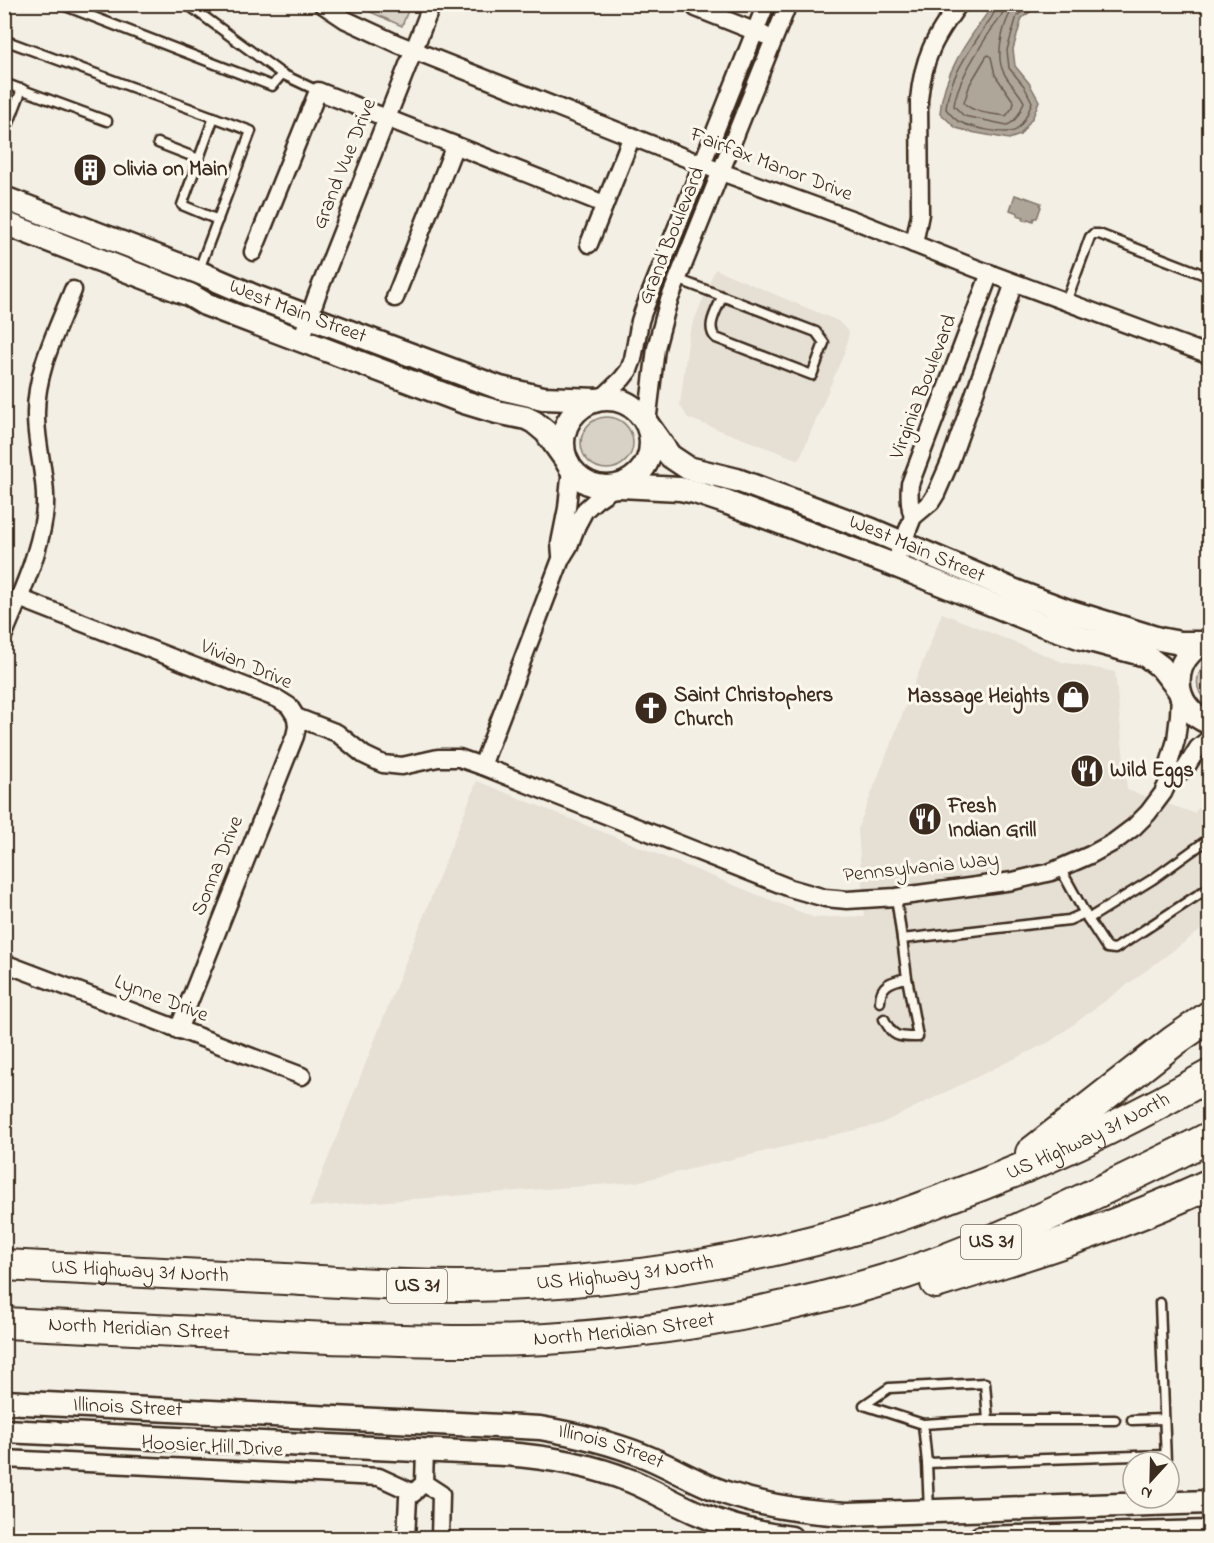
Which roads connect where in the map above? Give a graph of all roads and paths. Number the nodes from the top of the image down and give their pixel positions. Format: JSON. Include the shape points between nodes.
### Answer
{"nodes":[{"id":1,"x":60,"y":4,"type":"edge"},
{"id":2,"x":187,"y":4,"type":"edge"},
{"id":3,"x":322,"y":4,"type":"edge"},
{"id":4,"x":432,"y":4,"type":"edge"},
{"id":5,"x":766,"y":4,"type":"edge"},
{"id":6,"x":788,"y":4,"type":"edge"},
{"id":7,"x":959,"y":4,"type":"edge"},
{"id":8,"x":693,"y":6,"type":"edge"},
{"id":9,"x":755,"y":32,"type":"junction"},
{"id":10,"x":774,"y":39,"type":"junction"},
{"id":11,"x":4,"y":40,"type":"edge"},
{"id":12,"x":414,"y":50,"type":"junction"},
{"id":13,"x":282,"y":74,"type":"junction"},
{"id":14,"x":4,"y":83,"type":"edge"},
{"id":15,"x":22,"y":89,"type":"junction"},
{"id":16,"x":318,"y":91,"type":"junction"},
{"id":17,"x":214,"y":117,"type":"junction"},
{"id":18,"x":387,"y":119,"type":"junction"},
{"id":19,"x":107,"y":122,"type":"dead end"},
{"id":20,"x":4,"y":136,"type":"edge"},
{"id":21,"x":632,"y":136,"type":"junction"},
{"id":22,"x":158,"y":143,"type":"dead end"},
{"id":23,"x":455,"y":145,"type":"junction"},
{"id":24,"x":199,"y":159,"type":"junction"},
{"id":25,"x":702,"y":164,"type":"junction"},
{"id":26,"x":721,"y":172,"type":"junction"},
{"id":27,"x":4,"y":198,"type":"edge"},
{"id":28,"x":604,"y":204,"type":"junction"},
{"id":29,"x":218,"y":220,"type":"junction"},
{"id":30,"x":4,"y":223,"type":"edge"},
{"id":31,"x":589,"y":244,"type":"dead end"},
{"id":32,"x":914,"y":244,"type":"junction"},
{"id":33,"x":254,"y":252,"type":"dead end"},
{"id":34,"x":198,"y":272,"type":"junction"},
{"id":35,"x":990,"y":273,"type":"junction"},
{"id":36,"x":1209,"y":277,"type":"edge"},
{"id":37,"x":677,"y":279,"type":"junction"},
{"id":38,"x":1014,"y":283,"type":"junction"},
{"id":39,"x":73,"y":290,"type":"dead end"},
{"id":40,"x":722,"y":297,"type":"junction"},
{"id":41,"x":394,"y":298,"type":"dead end"},
{"id":42,"x":1066,"y":302,"type":"junction"},
{"id":43,"x":310,"y":317,"type":"junction"},
{"id":44,"x":301,"y":340,"type":"junction"},
{"id":45,"x":1209,"y":355,"type":"edge"},
{"id":46,"x":599,"y":399,"type":"junction"},
{"id":47,"x":647,"y":424,"type":"junction"},
{"id":48,"x":569,"y":466,"type":"junction"},
{"id":49,"x":617,"y":486,"type":"junction"},
{"id":50,"x":913,"y":518,"type":"junction"},
{"id":51,"x":902,"y":543,"type":"junction"},
{"id":52,"x":561,"y":559,"type":"junction"},
{"id":53,"x":894,"y":565,"type":"junction"},
{"id":54,"x":20,"y":598,"type":"junction"},
{"id":55,"x":4,"y":634,"type":"edge"},
{"id":56,"x":1206,"y":642,"type":"edge"},
{"id":57,"x":1180,"y":690,"type":"junction"},
{"id":58,"x":296,"y":717,"type":"junction"},
{"id":59,"x":1209,"y":723,"type":"edge"},
{"id":60,"x":1209,"y":738,"type":"edge"},
{"id":61,"x":482,"y":766,"type":"junction"},
{"id":62,"x":1170,"y":778,"type":"junction"},
{"id":63,"x":1209,"y":838,"type":"edge"},
{"id":64,"x":1060,"y":868,"type":"junction"},
{"id":65,"x":1209,"y":887,"type":"edge"},
{"id":66,"x":896,"y":897,"type":"junction"},
{"id":67,"x":1086,"y":916,"type":"junction"},
{"id":68,"x":902,"y":939,"type":"junction"},
{"id":69,"x":4,"y":963,"type":"edge"},
{"id":70,"x":908,"y":978,"type":"junction"},
{"id":71,"x":880,"y":1002,"type":"dead end"},
{"id":72,"x":1209,"y":1016,"type":"edge"},
{"id":73,"x":884,"y":1019,"type":"dead end"},
{"id":74,"x":178,"y":1030,"type":"junction"},
{"id":75,"x":1209,"y":1075,"type":"edge"},
{"id":76,"x":303,"y":1076,"type":"dead end"},
{"id":77,"x":1209,"y":1137,"type":"edge"},
{"id":78,"x":996,"y":1180,"type":"junction"},
{"id":79,"x":1209,"y":1184,"type":"edge"},
{"id":80,"x":4,"y":1265,"type":"edge"},
{"id":81,"x":1160,"y":1303,"type":"dead end"},
{"id":82,"x":758,"y":1311,"type":"junction"},
{"id":83,"x":4,"y":1323,"type":"edge"},
{"id":84,"x":4,"y":1402,"type":"edge"},
{"id":85,"x":1164,"y":1419,"type":"junction"},
{"id":86,"x":988,"y":1420,"type":"junction"},
{"id":87,"x":1115,"y":1420,"type":"dead end"},
{"id":88,"x":1132,"y":1420,"type":"dead end"},
{"id":89,"x":923,"y":1424,"type":"junction"},
{"id":90,"x":4,"y":1431,"type":"edge"},
{"id":91,"x":426,"y":1436,"type":"junction"},
{"id":92,"x":1166,"y":1450,"type":"edge"},
{"id":93,"x":4,"y":1459,"type":"edge"},
{"id":94,"x":1121,"y":1459,"type":"edge"},
{"id":95,"x":927,"y":1463,"type":"junction"},
{"id":96,"x":419,"y":1488,"type":"junction"},
{"id":97,"x":1181,"y":1501,"type":"edge"},
{"id":98,"x":1209,"y":1502,"type":"edge"},
{"id":99,"x":1121,"y":1503,"type":"edge"},
{"id":100,"x":1164,"y":1510,"type":"edge"},
{"id":101,"x":929,"y":1512,"type":"junction"},
{"id":102,"x":1209,"y":1532,"type":"edge"},
{"id":103,"x":1164,"y":1533,"type":"junction"},
{"id":104,"x":406,"y":1539,"type":"edge"},
{"id":105,"x":440,"y":1539,"type":"edge"},
{"id":106,"x":791,"y":1539,"type":"edge"},
{"id":107,"x":980,"y":1539,"type":"edge"}],
"edges":[{"from":1,"to":13,"type":"lane","via":[[272,86]]},
{"from":2,"to":13,"type":"lane"},
{"from":3,"to":12,"type":"street","name":"Fairfax Manor Drive","via":[[363,28]]},
{"from":4,"to":12,"type":"street","name":"Grand Vue Drive"},
{"from":5,"to":9,"type":"street","name":"Grand Boulevard"},
{"from":6,"to":10,"type":"street","name":"Grand Boulevard"},
{"from":7,"to":32,"type":"street","via":[[927,57],[921,82],[920,214]]},
{"from":8,"to":9,"type":"street"},
{"from":9,"to":10,"type":"street"},
{"from":9,"to":25,"type":"street","name":"Grand Boulevard"},
{"from":10,"to":26,"type":"street","name":"Grand Boulevard"},
{"from":11,"to":17,"type":"lane"},
{"from":12,"to":18,"type":"street","name":"Grand Vue Drive"},
{"from":12,"to":21,"type":"street","name":"Fairfax Manor Drive"},
{"from":13,"to":16,"type":"lane"},
{"from":14,"to":15,"type":"lane"},
{"from":15,"to":19,"type":"lane"},
{"from":15,"to":20,"type":"lane"},
{"from":16,"to":18,"type":"street"},
{"from":16,"to":33,"type":"street"},
{"from":17,"to":24,"type":"lane"},
{"from":17,"to":29,"type":"lane","via":[[251,131]]},
{"from":18,"to":23,"type":"street"},
{"from":18,"to":43,"type":"street","name":"Grand Vue Drive"},
{"from":21,"to":25,"type":"street","name":"Fairfax Manor Drive"},
{"from":21,"to":28,"type":"street"},
{"from":22,"to":24,"type":"lane"},
{"from":23,"to":28,"type":"street"},
{"from":23,"to":41,"type":"street"},
{"from":24,"to":29,"type":"lane","via":[[182,205]]},
{"from":25,"to":26,"type":"street","name":"Fairfax Manor Drive"},
{"from":25,"to":46,"type":"street","name":"Grand Boulevard","via":[[643,312],[632,364],[622,380]]},
{"from":26,"to":32,"type":"street","name":"Fairfax Manor Drive"},
{"from":26,"to":37,"type":"street","name":"Grand Boulevard"},
{"from":27,"to":34,"type":"main road","name":"West Main Street"},
{"from":28,"to":31,"type":"street"},
{"from":29,"to":34,"type":"lane"},
{"from":30,"to":44,"type":"main road","name":"West Main Street"},
{"from":32,"to":35,"type":"street","name":"Fairfax Manor Drive"},
{"from":34,"to":43,"type":"main road","name":"West Main Street"},
{"from":35,"to":38,"type":"street","name":"Fairfax Manor Drive"},
{"from":35,"to":50,"type":"street","name":"Virginia Boulevard","via":[[910,484]]},
{"from":36,"to":42,"type":"lane","via":[[1093,234]]},
{"from":37,"to":40,"type":"lane"},
{"from":37,"to":47,"type":"street","name":"Grand Boulevard","via":[[660,330]]},
{"from":38,"to":42,"type":"street","name":"Fairfax Manor Drive"},
{"from":38,"to":50,"type":"street","via":[[950,462],[931,502]]},
{"from":39,"to":54,"type":"street","via":[[36,397],[45,514]]},
{"from":40,"to":40,"type":"lane","via":[[816,332],[824,344],[812,375],[716,338],[710,326]]},
{"from":42,"to":45,"type":"street","name":"Fairfax Manor Drive"},
{"from":43,"to":44,"type":"street","name":"Grand Vue Drive"},
{"from":43,"to":46,"type":"main road","name":"West Main Street","via":[[507,390],[547,398]]},
{"from":44,"to":48,"type":"main road","name":"West Main Street","via":[[464,402],[526,418],[546,432]]},
{"from":46,"to":47,"type":"main road","via":[[630,405]]},
{"from":46,"to":48,"type":"main road","via":[[579,408],[568,422],[563,447]]},
{"from":47,"to":49,"type":"main road","via":[[652,443],[650,457],[639,475]]},
{"from":47,"to":51,"type":"main road","name":"West Main Street","via":[[670,456],[688,468],[744,482]]},
{"from":48,"to":49,"type":"main road","via":[[588,483]]},
{"from":48,"to":52,"type":"street"},
{"from":49,"to":52,"type":"street","via":[[585,510]]},
{"from":49,"to":53,"type":"main road","name":"West Main Street","via":[[667,488],[707,496]]},
{"from":50,"to":51,"type":"street"},
{"from":51,"to":53,"type":"street"},
{"from":51,"to":56,"type":"main road","name":"West Main Street","via":[[1076,614],[1159,639]]},
{"from":52,"to":61,"type":"street"},
{"from":53,"to":57,"type":"main road","name":"West Main Street","via":[[1046,626],[1145,656],[1161,667]]},
{"from":54,"to":55,"type":"street"},
{"from":54,"to":58,"type":"street","name":"Vivian Drive","via":[[278,699]]},
{"from":56,"to":57,"type":"main road","via":[[1188,655],[1182,665]]},
{"from":57,"to":59,"type":"main road","name":"West Main Street","via":[[1191,712]]},
{"from":57,"to":62,"type":"street","name":"Pennsylvania Way"},
{"from":58,"to":61,"type":"street","name":"Vivian Drive","via":[[337,733],[364,755],[383,764],[402,766],[459,758]]},
{"from":58,"to":74,"type":"street","name":"Sonna Drive","via":[[295,736]]},
{"from":60,"to":62,"type":"street","name":"Pennsylvania Way","via":[[1185,769]]},
{"from":61,"to":66,"type":"street","name":"Pennsylvania Way","via":[[807,894],[847,900]]},
{"from":62,"to":64,"type":"street","name":"Pennsylvania Way","via":[[1156,804],[1134,827],[1102,849]]},
{"from":63,"to":67,"type":"lane","via":[[1153,879]]},
{"from":64,"to":66,"type":"street","name":"Pennsylvania Way","via":[[1013,881]]},
{"from":64,"to":67,"type":"lane"},
{"from":65,"to":67,"type":"lane","via":[[1115,949],[1107,948]]},
{"from":66,"to":68,"type":"lane"},
{"from":67,"to":68,"type":"lane"},
{"from":68,"to":70,"type":"lane"},
{"from":69,"to":74,"type":"street","name":"Lynne Drive"},
{"from":70,"to":71,"type":"lane","via":[[892,981],[880,995]]},
{"from":70,"to":73,"type":"lane","via":[[918,1037],[894,1034]]},
{"from":72,"to":78,"type":"highway"},
{"from":74,"to":76,"type":"street","name":"Lynne Drive"},
{"from":75,"to":78,"type":"highway","name":"US Highway 31 North","number":"US 31","via":[[1087,1140]]},
{"from":77,"to":82,"type":"highway","name":"North Meridian Street","number":"US 31","via":[[1104,1190],[957,1255],[884,1280]]},
{"from":78,"to":80,"type":"highway","name":"US Highway 31 North","number":"US 31","via":[[875,1224],[776,1250],[649,1272],[546,1283],[418,1286]]},
{"from":79,"to":82,"type":"highway","via":[[1153,1210],[1056,1246],[915,1290]]},
{"from":81,"to":85,"type":"lane"},
{"from":82,"to":83,"type":"highway","name":"North Meridian Street","number":"US 31","via":[[608,1334],[457,1341]]},
{"from":84,"to":91,"type":"main road","name":"Illinois Street"},
{"from":85,"to":88,"type":"lane"},
{"from":85,"to":92,"type":"lane"},
{"from":86,"to":87,"type":"lane"},
{"from":86,"to":89,"type":"lane"},
{"from":86,"to":89,"type":"lane","via":[[985,1383],[889,1388],[864,1405]]},
{"from":89,"to":95,"type":"lane"},
{"from":90,"to":91,"type":"main road","name":"Illinois Street"},
{"from":91,"to":96,"type":"street"},
{"from":91,"to":101,"type":"main road","name":"Illinois Street","via":[[520,1426],[540,1428],[606,1442],[724,1492],[786,1509],[847,1514]]},
{"from":91,"to":106,"type":"main road","name":"Illinois Street","via":[[579,1465],[630,1480],[722,1522]]},
{"from":93,"to":96,"type":"street","name":"Hoosier Hill Drive","via":[[379,1477]]},
{"from":94,"to":95,"type":"lane"},
{"from":95,"to":101,"type":"lane"},
{"from":96,"to":104,"type":"street","via":[[408,1498]]},
{"from":96,"to":105,"type":"street","via":[[441,1494]]},
{"from":97,"to":98,"type":"main road","name":"Illinois Street"},
{"from":99,"to":101,"type":"main road","name":"Illinois Street"},
{"from":100,"to":103,"type":"main road"},
{"from":102,"to":103,"type":"main road"},
{"from":103,"to":107,"type":"main road"}]}
